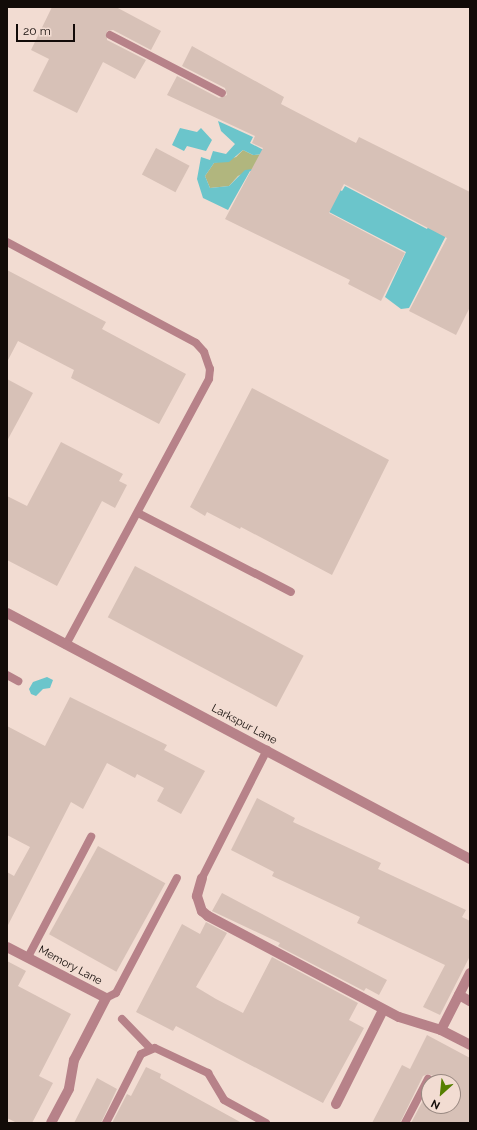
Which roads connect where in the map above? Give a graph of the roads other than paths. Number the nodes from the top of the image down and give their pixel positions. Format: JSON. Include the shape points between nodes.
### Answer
{"nodes":[{"id":1,"x":110,"y":35,"type":"dead end"},
{"id":2,"x":222,"y":93,"type":"dead end"},
{"id":3,"x":7,"y":242,"type":"edge"},
{"id":4,"x":138,"y":513,"type":"junction"},
{"id":5,"x":291,"y":592,"type":"dead end"},
{"id":6,"x":7,"y":614,"type":"edge"},
{"id":7,"x":66,"y":645,"type":"junction"},
{"id":8,"x":7,"y":675,"type":"edge"},
{"id":9,"x":18,"y":681,"type":"dead end"},
{"id":10,"x":267,"y":750,"type":"junction"},
{"id":11,"x":91,"y":838,"type":"dead end"},
{"id":12,"x":470,"y":860,"type":"edge"},
{"id":13,"x":177,"y":878,"type":"dead end"},
{"id":14,"x":202,"y":878,"type":"joint"},
{"id":15,"x":7,"y":947,"type":"edge"},
{"id":16,"x":28,"y":957,"type":"junction"},
{"id":17,"x":470,"y":973,"type":"edge"},
{"id":18,"x":459,"y":995,"type":"junction"},
{"id":19,"x":106,"y":998,"type":"junction"},
{"id":20,"x":470,"y":1001,"type":"edge"},
{"id":21,"x":383,"y":1010,"type":"junction"},
{"id":22,"x":122,"y":1019,"type":"dead end"},
{"id":23,"x":441,"y":1030,"type":"junction"},
{"id":24,"x":470,"y":1045,"type":"edge"},
{"id":25,"x":150,"y":1048,"type":"junction"},
{"id":26,"x":421,"y":1092,"type":"edge"},
{"id":27,"x":336,"y":1104,"type":"dead end"},
{"id":28,"x":51,"y":1123,"type":"edge"},
{"id":29,"x":106,"y":1123,"type":"edge"},
{"id":30,"x":266,"y":1123,"type":"edge"},
{"id":31,"x":405,"y":1123,"type":"edge"}],
"edges":[{"from":1,"to":2,"type":"lane"},
{"from":3,"to":4,"type":"lane","via":[[196,342],[204,352],[210,369],[209,380]]},
{"from":4,"to":5,"type":"lane"},
{"from":4,"to":7,"type":"lane"},
{"from":6,"to":7,"type":"street","name":"Larkspur Lane"},
{"from":7,"to":10,"type":"street","name":"Larkspur Lane"},
{"from":8,"to":9,"type":"lane"},
{"from":10,"to":12,"type":"street","name":"Larkspur Lane"},
{"from":10,"to":14,"type":"lane"},
{"from":11,"to":16,"type":"lane"},
{"from":13,"to":19,"type":"lane","via":[[116,993]]},
{"from":14,"to":21,"type":"street","via":[[197,896],[202,910],[208,916]]},
{"from":15,"to":16,"type":"street","name":"Memory Lane"},
{"from":16,"to":19,"type":"street","name":"Memory Lane"},
{"from":17,"to":18,"type":"street"},
{"from":18,"to":20,"type":"street"},
{"from":18,"to":23,"type":"street"},
{"from":19,"to":28,"type":"street","name":"Memory Lane","via":[[74,1060],[68,1089]]},
{"from":21,"to":23,"type":"street"},
{"from":21,"to":27,"type":"street"},
{"from":22,"to":25,"type":"lane"},
{"from":23,"to":24,"type":"street"},
{"from":25,"to":29,"type":"lane","via":[[141,1054]]},
{"from":25,"to":30,"type":"lane","via":[[166,1050],[208,1074],[224,1100]]},
{"from":26,"to":31,"type":"lane"}]}
